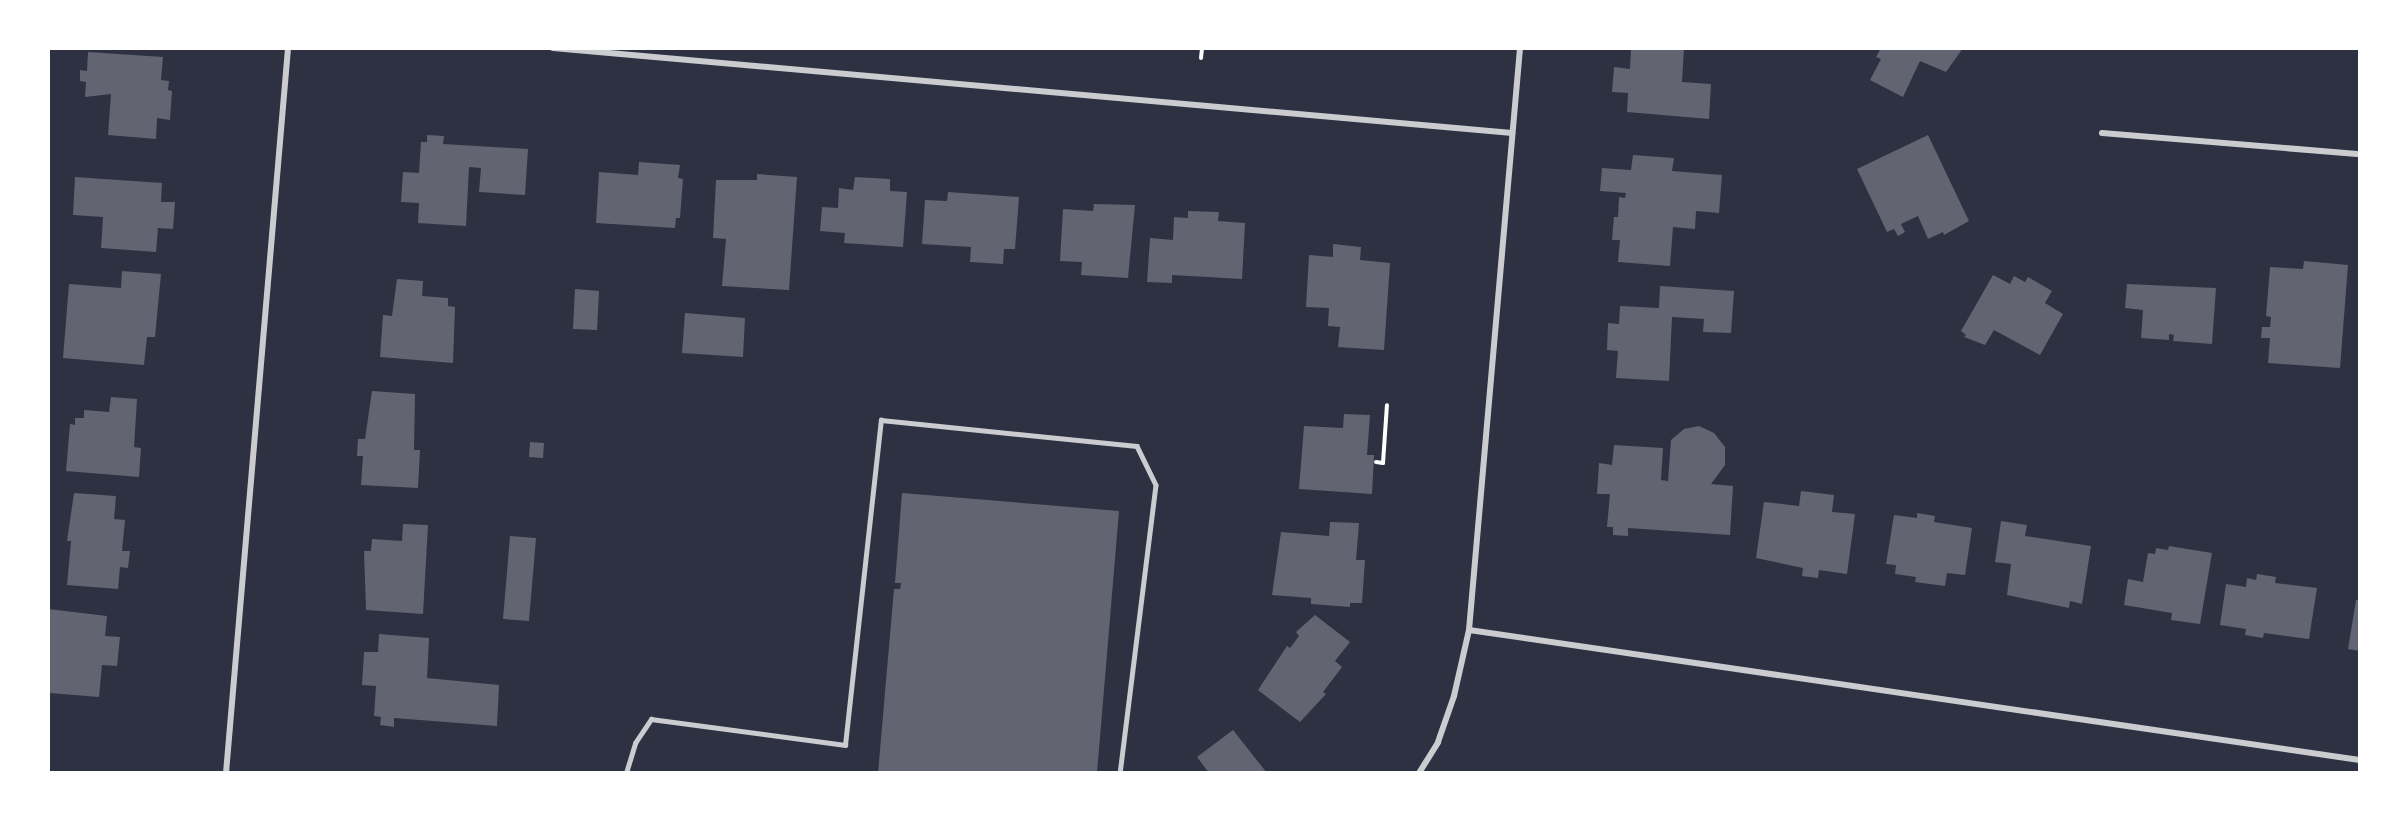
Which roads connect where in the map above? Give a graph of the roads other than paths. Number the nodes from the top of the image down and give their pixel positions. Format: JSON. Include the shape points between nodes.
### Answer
{"nodes":[{"id":1,"x":288,"y":48,"type":"edge"},
{"id":2,"x":553,"y":48,"type":"edge"},
{"id":3,"x":1520,"y":48,"type":"edge"},
{"id":4,"x":1512,"y":133,"type":"junction"},
{"id":5,"x":2102,"y":133,"type":"dead end"},
{"id":6,"x":2360,"y":154,"type":"edge"},
{"id":7,"x":1468,"y":630,"type":"junction"},
{"id":8,"x":2360,"y":760,"type":"edge"},
{"id":9,"x":226,"y":773,"type":"edge"},
{"id":10,"x":626,"y":773,"type":"edge"},
{"id":11,"x":1120,"y":773,"type":"edge"},
{"id":12,"x":1419,"y":773,"type":"edge"}],
"edges":[{"from":1,"to":9,"type":"street"},
{"from":2,"to":4,"type":"street"},
{"from":3,"to":4,"type":"street"},
{"from":4,"to":7,"type":"street"},
{"from":5,"to":6,"type":"street"},
{"from":7,"to":8,"type":"street"},
{"from":7,"to":12,"type":"street","via":[[1454,696],[1438,742]]},
{"from":10,"to":11,"type":"lane","via":[[634,743],[651,719],[845,745],[881,420],[1137,446],[1156,485]]}]}
